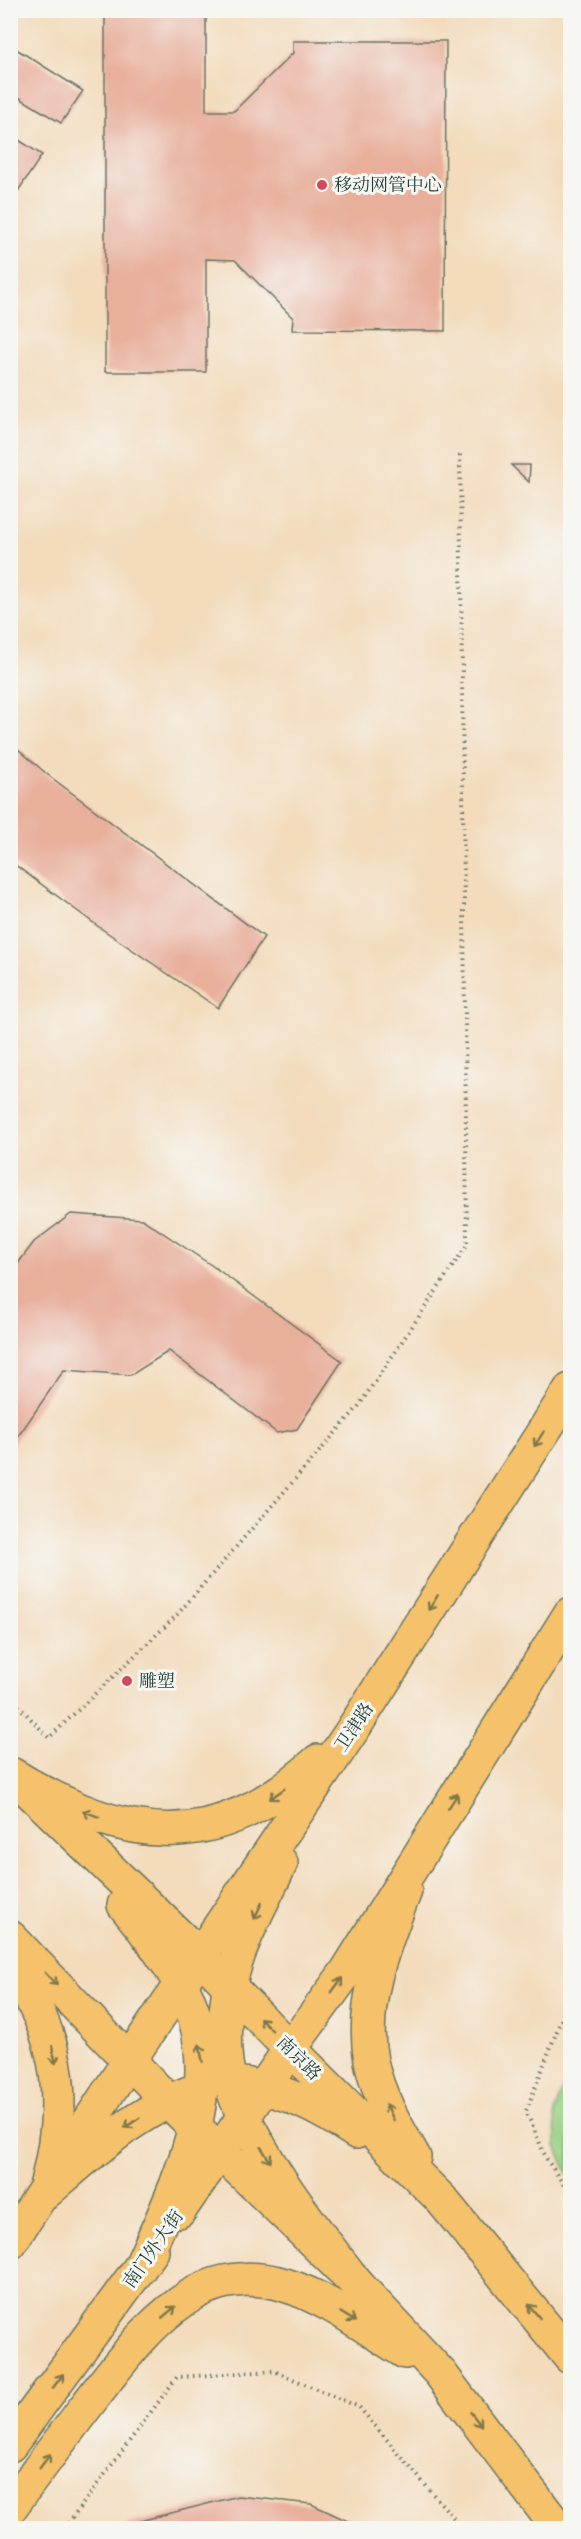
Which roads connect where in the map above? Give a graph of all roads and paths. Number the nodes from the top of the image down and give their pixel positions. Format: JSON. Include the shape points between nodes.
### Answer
{"nodes":[{"id":1,"x":460,"y":452,"type":"dead end"},
{"id":2,"x":570,"y":1390,"type":"edge"},
{"id":3,"x":570,"y":1614,"type":"edge"},
{"id":4,"x":10,"y":1697,"type":"edge"},
{"id":5,"x":353,"y":1729,"type":"junction"},
{"id":6,"x":11,"y":1774,"type":"edge"},
{"id":7,"x":422,"y":1851,"type":"junction"},
{"id":8,"x":10,"y":1938,"type":"edge"},
{"id":9,"x":199,"y":1955,"type":"junction"},
{"id":10,"x":10,"y":1965,"type":"edge"},
{"id":11,"x":180,"y":1983,"type":"junction"},
{"id":12,"x":229,"y":1987,"type":"junction"},
{"id":13,"x":570,"y":1997,"type":"edge"},
{"id":14,"x":290,"y":2049,"type":"junction"},
{"id":15,"x":130,"y":2059,"type":"junction"},
{"id":16,"x":216,"y":2086,"type":"junction"},
{"id":17,"x":264,"y":2086,"type":"junction"},
{"id":18,"x":168,"y":2101,"type":"junction"},
{"id":19,"x":244,"y":2115,"type":"junction"},
{"id":20,"x":196,"y":2127,"type":"junction"},
{"id":21,"x":219,"y":2151,"type":"junction"},
{"id":22,"x":44,"y":2194,"type":"junction"},
{"id":23,"x":570,"y":2195,"type":"edge"},
{"id":24,"x":441,"y":2199,"type":"junction"},
{"id":25,"x":10,"y":2242,"type":"edge"},
{"id":26,"x":140,"y":2268,"type":"junction"},
{"id":27,"x":356,"y":2283,"type":"junction"},
{"id":28,"x":570,"y":2357,"type":"edge"},
{"id":29,"x":440,"y":2373,"type":"junction"},
{"id":30,"x":10,"y":2445,"type":"edge"},
{"id":31,"x":10,"y":2508,"type":"edge"},
{"id":32,"x":65,"y":2529,"type":"edge"},
{"id":33,"x":462,"y":2529,"type":"edge"},
{"id":34,"x":558,"y":2529,"type":"edge"}],
"edges":[{"from":1,"to":4,"type":"path","via":[[467,1245],[358,1407],[175,1617],[49,1738]]},
{"from":2,"to":5,"type":"main road","name":"卫津路","one_way":true},
{"from":7,"to":3,"type":"main road","one_way":true},
{"from":5,"to":6,"type":"main road","one_way":true,"via":[[269,1800],[244,1814],[191,1829],[129,1825],[99,1817],[42,1793]]},
{"from":5,"to":9,"type":"main road","name":"卫津路"},
{"from":5,"to":12,"type":"main road","one_way":true,"via":[[287,1850],[244,1942]]},
{"from":6,"to":9,"type":"main road","name":"南京路"},
{"from":6,"to":11,"type":"main road","via":[[134,1916]]},
{"from":14,"to":7,"type":"main road","one_way":true,"via":[[347,1971]]},
{"from":24,"to":7,"type":"main road","one_way":true,"via":[[390,2114],[371,2060],[369,2028],[371,1989]]},
{"from":8,"to":15,"type":"main road","one_way":true},
{"from":9,"to":11,"type":"main road","name":"卫津路"},
{"from":9,"to":12,"type":"main road","name":"南京路"},
{"from":10,"to":22,"type":"main road","one_way":true,"via":[[41,2016],[58,2073],[57,2133]]},
{"from":11,"to":15,"type":"main road","name":"卫津路"},
{"from":16,"to":11,"type":"main road","one_way":true,"via":[[203,2059]]},
{"from":14,"to":12,"type":"main road","name":"南京路","one_way":true},
{"from":12,"to":16,"type":"main road"},
{"from":13,"to":23,"type":"path","via":[[526,2111],[546,2158]]},
{"from":14,"to":17,"type":"main road","name":"南门外大街"},
{"from":14,"to":24,"type":"main road","name":"南京路"},
{"from":15,"to":18,"type":"main road"},
{"from":15,"to":22,"type":"main road"},
{"from":16,"to":17,"type":"main road"},
{"from":16,"to":18,"type":"main road"},
{"from":16,"to":19,"type":"main road"},
{"from":16,"to":20,"type":"main road"},
{"from":17,"to":19,"type":"main road","name":"南门外大街"},
{"from":17,"to":24,"type":"main road","via":[[340,2121]]},
{"from":18,"to":20,"type":"main road"},
{"from":18,"to":22,"type":"main road","one_way":true,"via":[[123,2129]]},
{"from":19,"to":21,"type":"main road","name":"南门外大街"},
{"from":19,"to":27,"type":"main road","one_way":true,"via":[[280,2177]]},
{"from":20,"to":21,"type":"main road"},
{"from":20,"to":26,"type":"main road"},
{"from":21,"to":26,"type":"main road","name":"南门外大街"},
{"from":21,"to":27,"type":"main road"},
{"from":22,"to":25,"type":"main road"},
{"from":28,"to":24,"type":"main road","name":"南京路","one_way":true},
{"from":30,"to":26,"type":"main road","name":"南门外大街","one_way":true},
{"from":27,"to":29,"type":"main road"},
{"from":31,"to":29,"type":"main road","one_way":true,"via":[[105,2381],[154,2324],[207,2287],[234,2279],[285,2285],[333,2308]]},
{"from":29,"to":34,"type":"main road","one_way":true},
{"from":32,"to":33,"type":"path","via":[[177,2377],[274,2371],[359,2407]]}]}
